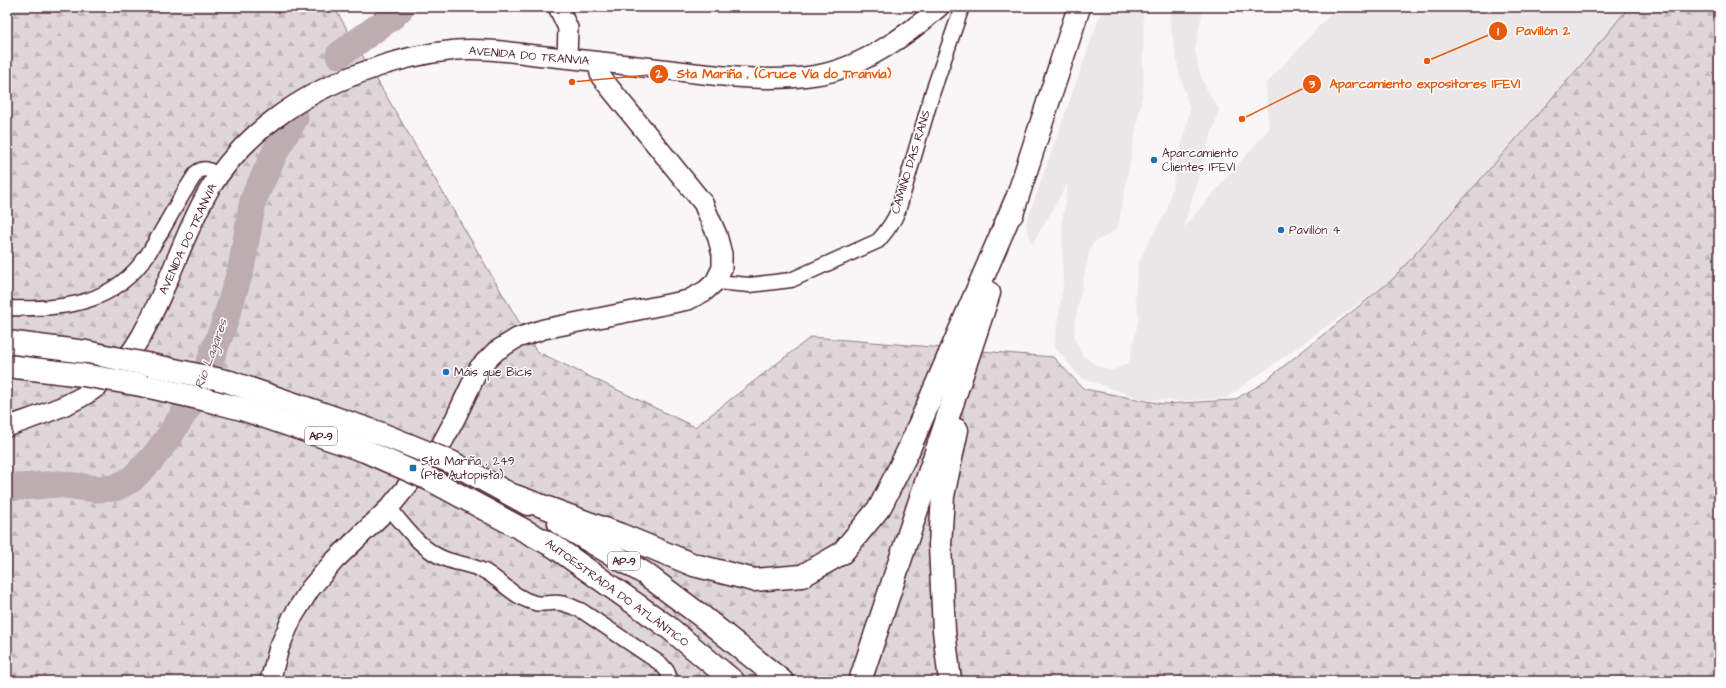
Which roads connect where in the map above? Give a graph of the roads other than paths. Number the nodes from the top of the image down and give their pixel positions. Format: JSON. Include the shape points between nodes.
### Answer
{"nodes":[{"id":1,"x":558,"y":7,"type":"edge"},
{"id":2,"x":939,"y":7,"type":"edge"},
{"id":3,"x":962,"y":7,"type":"edge"},
{"id":4,"x":1079,"y":7,"type":"edge"},
{"id":5,"x":567,"y":58,"type":"junction"},
{"id":6,"x":597,"y":62,"type":"junction"},
{"id":7,"x":218,"y":176,"type":"junction"},
{"id":8,"x":1016,"y":200,"type":"junction"},
{"id":9,"x":715,"y":282,"type":"junction"},
{"id":10,"x":7,"y":308,"type":"edge"},
{"id":11,"x":982,"y":318,"type":"junction"},
{"id":12,"x":7,"y":342,"type":"edge"},
{"id":13,"x":947,"y":363,"type":"junction"},
{"id":14,"x":7,"y":366,"type":"edge"},
{"id":15,"x":7,"y":427,"type":"edge"},
{"id":16,"x":515,"y":496,"type":"junction"},
{"id":17,"x":388,"y":508,"type":"junction"},
{"id":18,"x":270,"y":681,"type":"edge"},
{"id":19,"x":671,"y":681,"type":"edge"},
{"id":20,"x":733,"y":681,"type":"edge"},
{"id":21,"x":782,"y":681,"type":"edge"},
{"id":22,"x":844,"y":681,"type":"edge"},
{"id":23,"x":860,"y":681,"type":"edge"},
{"id":24,"x":950,"y":681,"type":"edge"}],
"edges":[{"from":1,"to":5,"type":"main road","via":[[568,28]]},
{"from":2,"to":6,"type":"main road","name":"AVENIDA DO TRANVIA","via":[[878,51],[850,65],[818,75],[795,78],[717,76]]},
{"from":3,"to":9,"type":"street","name":"CAMIÑO DAS RANS","via":[[933,91],[898,211],[886,233],[878,241],[791,280],[750,286]]},
{"from":4,"to":8,"type":"highway"},
{"from":5,"to":6,"type":"main road","name":"AVENIDA DO TRANVIA"},
{"from":5,"to":7,"type":"main road","name":"AVENIDA DO TRANVIA","via":[[500,51],[458,50],[411,58],[363,72],[320,90],[273,119],[237,152]]},
{"from":6,"to":9,"type":"main road","via":[[601,77],[703,203],[722,254],[722,268]]},
{"from":7,"to":10,"type":"street","via":[[206,169],[197,172],[147,255],[132,274],[113,289],[91,300],[69,306],[41,309]]},
{"from":7,"to":15,"type":"main road","name":"AVENIDA DO TRANVIA","via":[[198,211],[143,335],[126,358],[91,392],[69,404]]},
{"from":8,"to":11,"type":"highway"},
{"from":8,"to":13,"type":"highway"},
{"from":9,"to":17,"type":"main road","via":[[688,300],[544,329],[517,338],[496,351],[479,368],[441,445]]},
{"from":11,"to":23,"type":"highway"},
{"from":11,"to":24,"type":"highway","via":[[971,382],[953,444],[943,496],[940,545],[944,631]]},
{"from":12,"to":16,"type":"highway","name":"AUTOESTRADA DO ATLÁNTICO","number":"AP-9","bridge":true,"via":[[86,352],[230,382],[379,433],[452,462]]},
{"from":13,"to":16,"type":"highway","via":[[880,507],[842,553],[802,576],[754,580],[694,566]]},
{"from":13,"to":22,"type":"highway","via":[[895,535]]},
{"from":14,"to":20,"type":"highway","name":"AUTOESTRADA DO ATLÁNTICO","number":"AP-9","bridge":true,"via":[[83,375],[207,400],[242,409],[365,451],[431,480],[555,547],[668,627]]},
{"from":16,"to":21,"type":"highway","name":"AUTOESTRADA DO ATLÁNTICO","number":"AP-9","via":[[644,573]]},
{"from":17,"to":18,"type":"main road","via":[[334,561],[310,589],[292,618],[279,648]]},
{"from":17,"to":19,"type":"street","via":[[426,549],[444,559],[486,572],[514,594],[536,603],[559,603],[582,611],[661,664]]}]}
